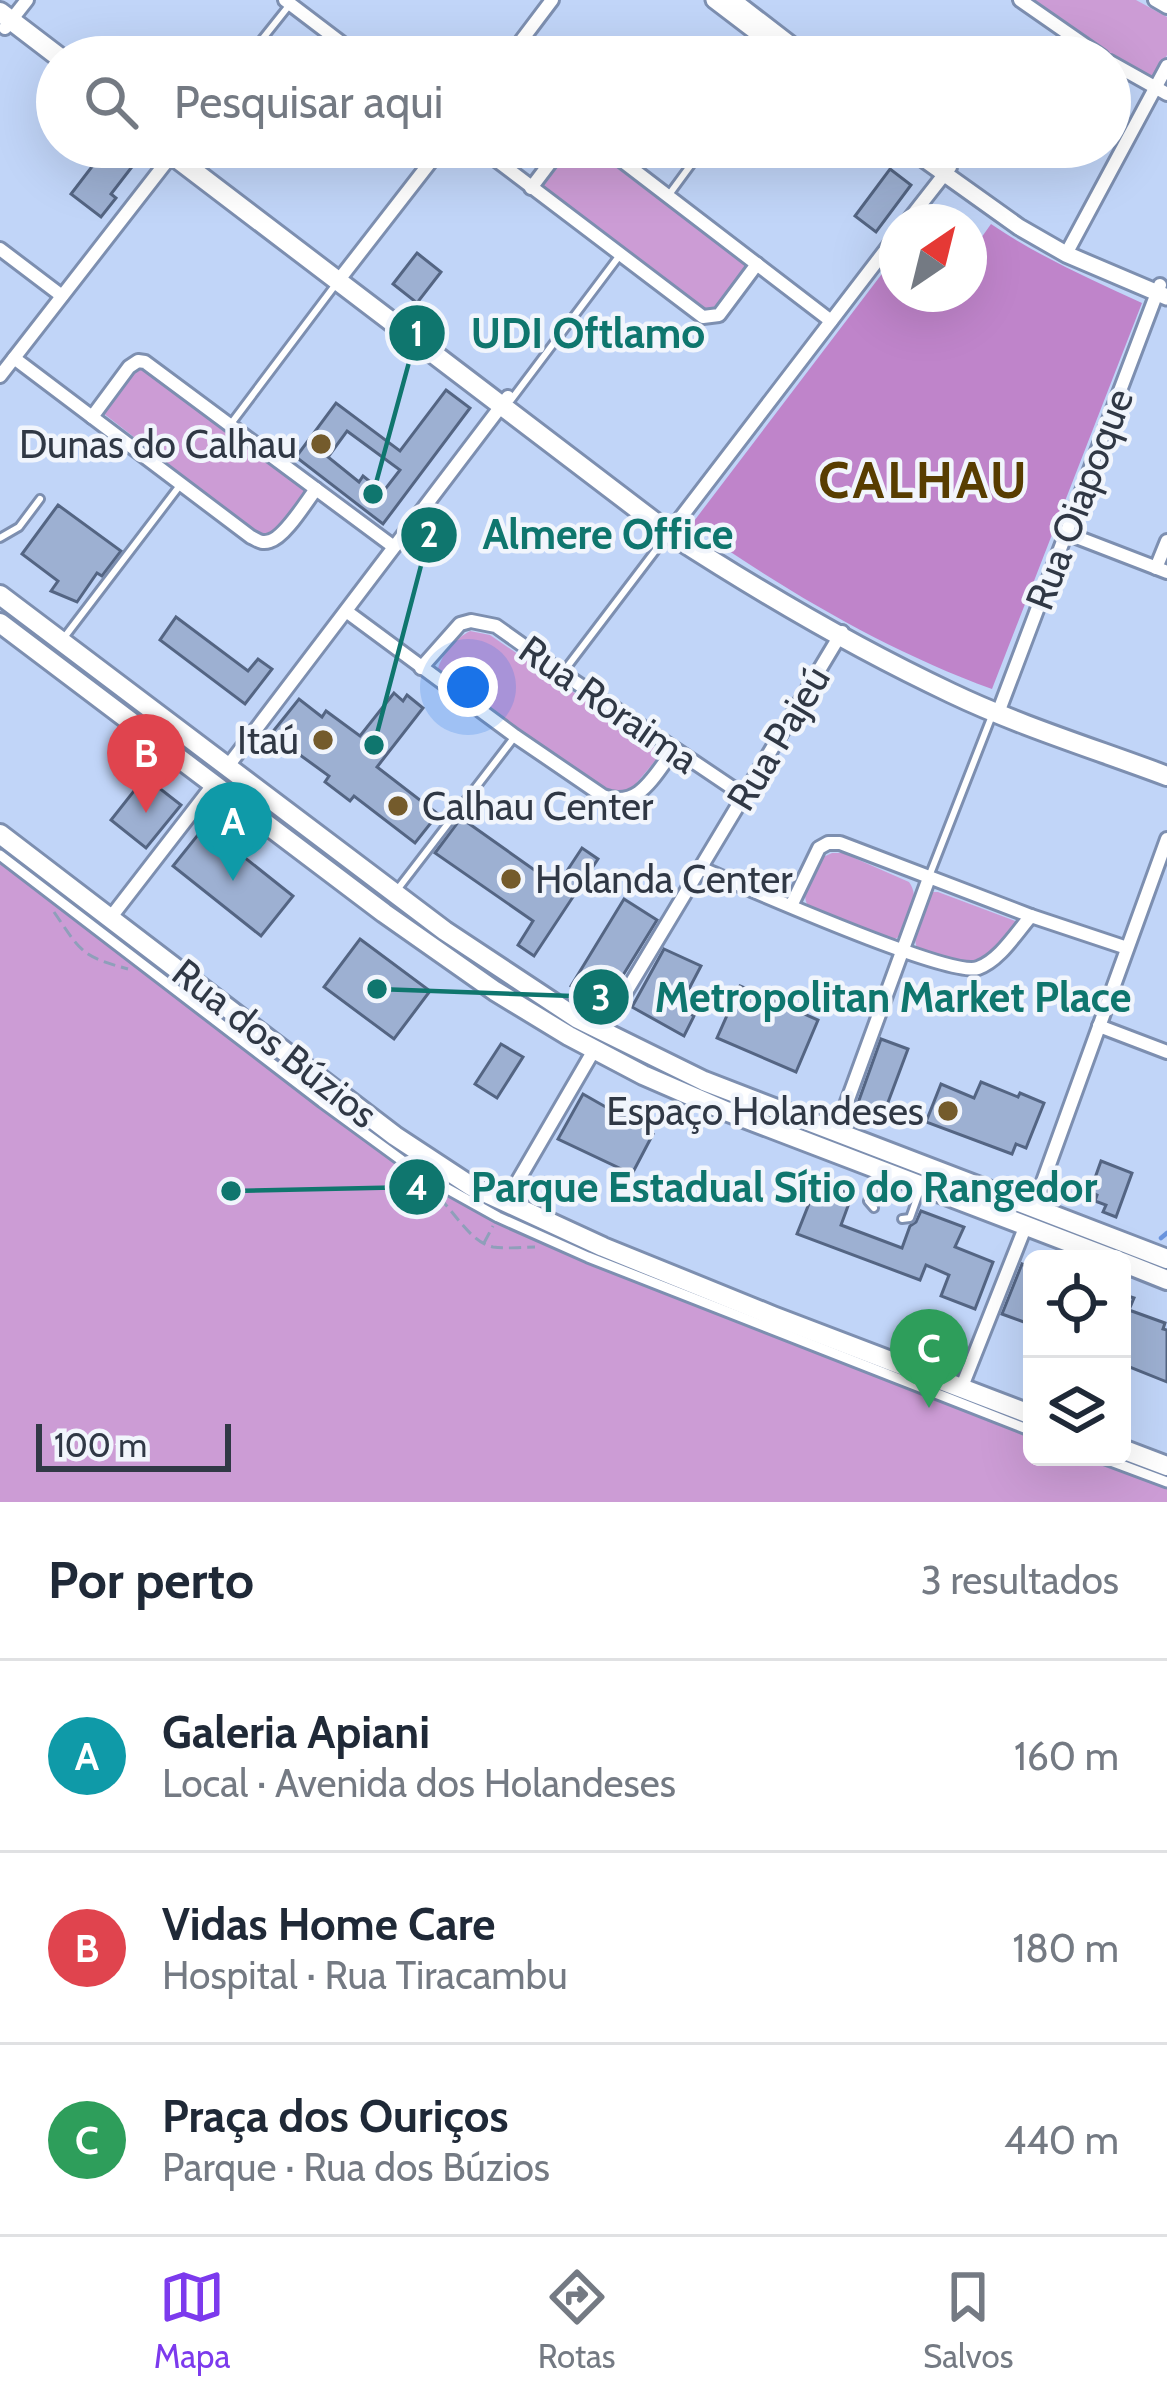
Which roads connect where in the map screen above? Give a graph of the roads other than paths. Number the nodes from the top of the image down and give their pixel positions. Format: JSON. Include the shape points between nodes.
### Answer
{"nodes":[{"id":1,"x":27,"y":0,"type":"edge"},
{"id":2,"x":552,"y":0,"type":"edge"},
{"id":3,"x":714,"y":0,"type":"edge"},
{"id":4,"x":733,"y":0,"type":"edge"},
{"id":5,"x":1020,"y":0,"type":"edge"},
{"id":6,"x":1155,"y":0,"type":"edge"},
{"id":7,"x":289,"y":1,"type":"edge"},
{"id":8,"x":1167,"y":7,"type":"edge"},
{"id":9,"x":4,"y":21,"type":"edge"},
{"id":10,"x":263,"y":36,"type":"edge"},
{"id":11,"x":333,"y":36,"type":"edge"},
{"id":12,"x":525,"y":36,"type":"edge"},
{"id":13,"x":757,"y":36,"type":"edge"},
{"id":14,"x":780,"y":36,"type":"edge"},
{"id":15,"x":1072,"y":36,"type":"edge"},
{"id":16,"x":36,"y":42,"type":"edge"},
{"id":17,"x":36,"y":49,"type":"edge"},
{"id":18,"x":1167,"y":66,"type":"edge"},
{"id":19,"x":1131,"y":74,"type":"edge"},
{"id":20,"x":1161,"y":92,"type":"edge"},
{"id":21,"x":1131,"y":143,"type":"edge"},
{"id":22,"x":158,"y":168,"type":"edge"},
{"id":23,"x":197,"y":168,"type":"edge"},
{"id":24,"x":426,"y":168,"type":"edge"},
{"id":25,"x":505,"y":168,"type":"edge"},
{"id":26,"x":546,"y":168,"type":"edge"},
{"id":27,"x":631,"y":168,"type":"edge"},
{"id":28,"x":689,"y":168,"type":"edge"},
{"id":29,"x":942,"y":168,"type":"edge"},
{"id":30,"x":944,"y":168,"type":"edge"},
{"id":31,"x":1116,"y":168,"type":"edge"},
{"id":32,"x":947,"y":171,"type":"junction"},
{"id":33,"x":531,"y":188,"type":"junction"},
{"id":34,"x":668,"y":196,"type":"junction"},
{"id":35,"x":921,"y":204,"type":"edge"},
{"id":36,"x":0,"y":249,"type":"edge"},
{"id":37,"x":1068,"y":250,"type":"junction"},
{"id":38,"x":620,"y":255,"type":"junction"},
{"id":39,"x":879,"y":259,"type":"edge"},
{"id":40,"x":757,"y":264,"type":"junction"},
{"id":41,"x":342,"y":277,"type":"junction"},
{"id":42,"x":1163,"y":291,"type":"edge"},
{"id":43,"x":62,"y":296,"type":"junction"},
{"id":44,"x":831,"y":321,"type":"junction"},
{"id":45,"x":14,"y":358,"type":"junction"},
{"id":46,"x":0,"y":376,"type":"edge"},
{"id":47,"x":507,"y":401,"type":"junction"},
{"id":48,"x":92,"y":417,"type":"junction"},
{"id":49,"x":230,"y":425,"type":"junction"},
{"id":50,"x":181,"y":484,"type":"junction"},
{"id":51,"x":316,"y":489,"type":"junction"},
{"id":52,"x":40,"y":500,"type":"dead end"},
{"id":53,"x":672,"y":529,"type":"junction"},
{"id":54,"x":1066,"y":533,"type":"junction"},
{"id":55,"x":0,"y":538,"type":"edge"},
{"id":56,"x":1167,"y":541,"type":"edge"},
{"id":57,"x":394,"y":547,"type":"junction"},
{"id":58,"x":1162,"y":570,"type":"edge"},
{"id":59,"x":0,"y":596,"type":"edge"},
{"id":60,"x":346,"y":611,"type":"junction"},
{"id":61,"x":0,"y":623,"type":"edge"},
{"id":62,"x":841,"y":633,"type":"junction"},
{"id":63,"x":62,"y":641,"type":"junction"},
{"id":64,"x":422,"y":668,"type":"junction"},
{"id":65,"x":562,"y":674,"type":"junction"},
{"id":66,"x":92,"y":694,"type":"junction"},
{"id":67,"x":998,"y":709,"type":"junction"},
{"id":68,"x":172,"y":724,"type":"junction"},
{"id":69,"x":515,"y":736,"type":"junction"},
{"id":70,"x":674,"y":750,"type":"junction"},
{"id":71,"x":176,"y":758,"type":"junction"},
{"id":72,"x":1167,"y":765,"type":"edge"},
{"id":73,"x":228,"y":766,"type":"junction"},
{"id":74,"x":1167,"y":776,"type":"edge"},
{"id":75,"x":213,"y":785,"type":"junction"},
{"id":76,"x":743,"y":795,"type":"junction"},
{"id":77,"x":272,"y":799,"type":"junction"},
{"id":78,"x":0,"y":834,"type":"edge"},
{"id":79,"x":1167,"y":839,"type":"edge"},
{"id":80,"x":0,"y":855,"type":"edge"},
{"id":81,"x":700,"y":868,"type":"junction"},
{"id":82,"x":929,"y":878,"type":"junction"},
{"id":83,"x":395,"y":893,"type":"junction"},
{"id":84,"x":791,"y":906,"type":"junction"},
{"id":85,"x":1030,"y":916,"type":"junction"},
{"id":86,"x":111,"y":917,"type":"junction"},
{"id":87,"x":1127,"y":949,"type":"junction"},
{"id":88,"x":903,"y":950,"type":"junction"},
{"id":89,"x":1099,"y":1026,"type":"junction"},
{"id":90,"x":598,"y":1041,"type":"junction"},
{"id":91,"x":1167,"y":1052,"type":"edge"},
{"id":92,"x":836,"y":1132,"type":"junction"},
{"id":93,"x":880,"y":1170,"type":"junction"},
{"id":94,"x":922,"y":1186,"type":"junction"},
{"id":95,"x":505,"y":1203,"type":"junction"},
{"id":96,"x":874,"y":1208,"type":"dead end"},
{"id":97,"x":1029,"y":1217,"type":"junction"},
{"id":98,"x":902,"y":1219,"type":"dead end"},
{"id":99,"x":1096,"y":1250,"type":"edge"},
{"id":100,"x":1167,"y":1259,"type":"edge"},
{"id":101,"x":1131,"y":1266,"type":"edge"},
{"id":102,"x":1167,"y":1280,"type":"edge"},
{"id":103,"x":961,"y":1389,"type":"junction"},
{"id":104,"x":1023,"y":1412,"type":"edge"},
{"id":105,"x":1023,"y":1427,"type":"edge"},
{"id":106,"x":1131,"y":1452,"type":"edge"},
{"id":107,"x":1124,"y":1466,"type":"edge"},
{"id":108,"x":1167,"y":1466,"type":"edge"},
{"id":109,"x":1167,"y":1482,"type":"edge"}],
"edges":[{"from":1,"to":9,"type":"street"},
{"from":2,"to":12,"type":"street"},
{"from":3,"to":13,"type":"street"},
{"from":4,"to":14,"type":"street"},
{"from":5,"to":15,"type":"street"},
{"from":6,"to":8,"type":"street"},
{"from":7,"to":10,"type":"lane"},
{"from":7,"to":11,"type":"street"},
{"from":9,"to":16,"type":"main road"},
{"from":9,"to":17,"type":"main road"},
{"from":18,"to":20,"type":"street"},
{"from":19,"to":20,"type":"street"},
{"from":20,"to":21,"type":"street"},
{"from":22,"to":43,"type":"street"},
{"from":23,"to":41,"type":"main road"},
{"from":24,"to":41,"type":"street"},
{"from":25,"to":33,"type":"street"},
{"from":26,"to":33,"type":"street"},
{"from":27,"to":34,"type":"street"},
{"from":28,"to":34,"type":"lane"},
{"from":29,"to":32,"type":"street"},
{"from":30,"to":32,"type":"street"},
{"from":31,"to":37,"type":"street"},
{"from":32,"to":35,"type":"street"},
{"from":32,"to":37,"type":"street","via":[[1019,227]]},
{"from":33,"to":38,"type":"street"},
{"from":34,"to":40,"type":"street"},
{"from":36,"to":43,"type":"street"},
{"from":37,"to":42,"type":"street"},
{"from":38,"to":40,"type":"street","via":[[703,317],[719,315]]},
{"from":38,"to":47,"type":"lane"},
{"from":39,"to":44,"type":"street"},
{"from":40,"to":44,"type":"street"},
{"from":41,"to":47,"type":"main road"},
{"from":41,"to":49,"type":"lane"},
{"from":42,"to":54,"type":"street","name":"Rua Oiapoque"},
{"from":43,"to":45,"type":"street"},
{"from":44,"to":53,"type":"street"},
{"from":45,"to":46,"type":"street"},
{"from":45,"to":48,"type":"street"},
{"from":47,"to":53,"type":"main road"},
{"from":47,"to":57,"type":"street"},
{"from":48,"to":49,"type":"street","via":[[138,361]]},
{"from":48,"to":50,"type":"street"},
{"from":49,"to":51,"type":"street"},
{"from":50,"to":51,"type":"street","via":[[261,542],[282,534]]},
{"from":50,"to":63,"type":"lane"},
{"from":51,"to":57,"type":"street"},
{"from":52,"to":55,"type":"lane"},
{"from":53,"to":62,"type":"main road","via":[[744,582]]},
{"from":53,"to":65,"type":"lane"},
{"from":54,"to":58,"type":"street"},
{"from":54,"to":67,"type":"street","name":"Rua Oiapoque"},
{"from":56,"to":58,"type":"street"},
{"from":57,"to":60,"type":"street"},
{"from":59,"to":63,"type":"main road"},
{"from":60,"to":64,"type":"street"},
{"from":60,"to":73,"type":"street"},
{"from":61,"to":66,"type":"main road"},
{"from":62,"to":67,"type":"main road","via":[[953,694]]},
{"from":62,"to":76,"type":"street","name":"Rua Pajeú"},
{"from":63,"to":68,"type":"main road"},
{"from":64,"to":65,"type":"street","name":"Rua Roraima","via":[[471,621],[496,626]]},
{"from":64,"to":69,"type":"street"},
{"from":65,"to":70,"type":"street","name":"Rua Roraima"},
{"from":66,"to":68,"type":"main road","via":[[107,680]]},
{"from":66,"to":71,"type":"main road"},
{"from":67,"to":72,"type":"main road"},
{"from":67,"to":74,"type":"main road"},
{"from":67,"to":82,"type":"lane"},
{"from":68,"to":73,"type":"main road"},
{"from":69,"to":70,"type":"street","via":[[618,802],[634,797]]},
{"from":69,"to":83,"type":"lane"},
{"from":70,"to":76,"type":"street","name":"Rua Roraima"},
{"from":71,"to":75,"type":"main road"},
{"from":71,"to":77,"type":"main road","via":[[256,807]]},
{"from":73,"to":77,"type":"main road"},
{"from":75,"to":86,"type":"street"},
{"from":75,"to":90,"type":"main road","via":[[452,962],[540,1019]]},
{"from":76,"to":81,"type":"street","name":"Rua Pajeú"},
{"from":77,"to":83,"type":"main road"},
{"from":78,"to":86,"type":"main road","name":"Rua dos Búzios"},
{"from":79,"to":87,"type":"street"},
{"from":80,"to":105,"type":"street","via":[[419,1173],[588,1257]]},
{"from":81,"to":84,"type":"street"},
{"from":81,"to":90,"type":"street","name":"Rua Pajeú"},
{"from":82,"to":84,"type":"street","via":[[828,843]]},
{"from":82,"to":85,"type":"street"},
{"from":82,"to":88,"type":"street"},
{"from":83,"to":90,"type":"main road"},
{"from":84,"to":88,"type":"street"},
{"from":85,"to":87,"type":"street"},
{"from":85,"to":88,"type":"street","via":[[983,967]]},
{"from":86,"to":95,"type":"main road","name":"Rua dos Búzios","via":[[409,1146]]},
{"from":87,"to":89,"type":"street"},
{"from":88,"to":92,"type":"street"},
{"from":89,"to":91,"type":"street"},
{"from":89,"to":97,"type":"street"},
{"from":90,"to":92,"type":"main road"},
{"from":90,"to":93,"type":"main road","via":[[643,1076]]},
{"from":90,"to":95,"type":"street","name":"Rua Pajeú"},
{"from":92,"to":97,"type":"main road"},
{"from":93,"to":94,"type":"main road"},
{"from":93,"to":96,"type":"lane","via":[[868,1202]]},
{"from":94,"to":97,"type":"main road"},
{"from":94,"to":98,"type":"lane","via":[[910,1218]]},
{"from":95,"to":103,"type":"main road","name":"Rua dos Búzios"},
{"from":97,"to":99,"type":"main road"},
{"from":97,"to":100,"type":"main road"},
{"from":97,"to":103,"type":"street"},
{"from":101,"to":102,"type":"main road"},
{"from":103,"to":104,"type":"main road","name":"Rua dos Búzios"},
{"from":106,"to":108,"type":"main road"},
{"from":107,"to":109,"type":"street"}]}
